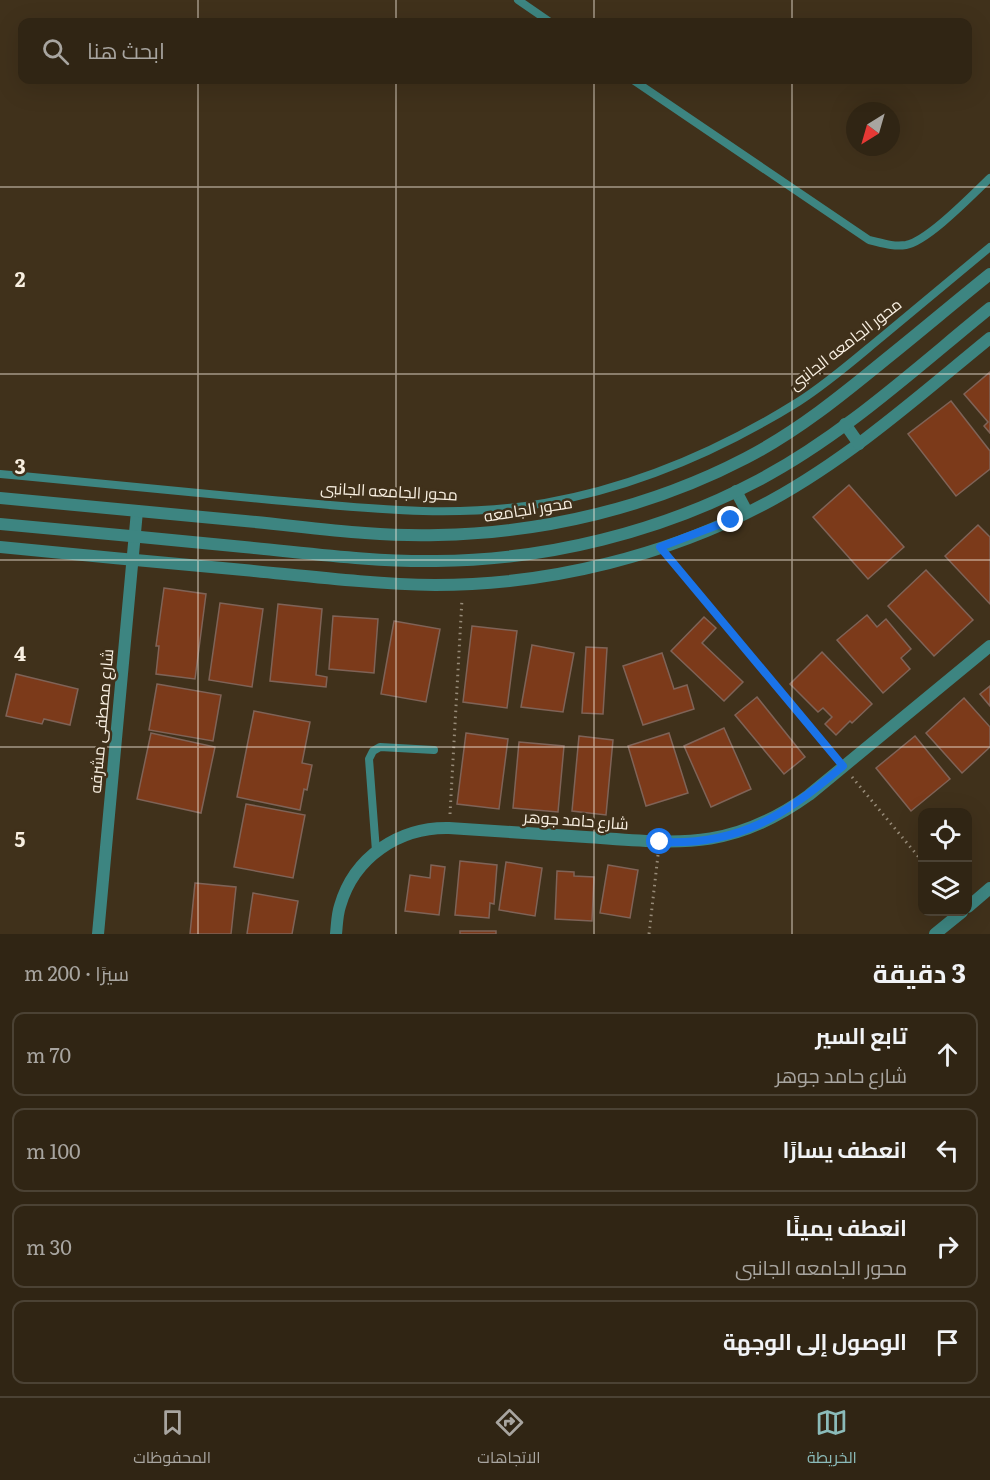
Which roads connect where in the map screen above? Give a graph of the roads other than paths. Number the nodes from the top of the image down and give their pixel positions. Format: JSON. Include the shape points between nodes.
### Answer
{"nodes":[{"id":1,"x":518,"y":0,"type":"edge"},
{"id":2,"x":544,"y":18,"type":"edge"},
{"id":3,"x":639,"y":84,"type":"edge"},
{"id":4,"x":990,"y":178,"type":"edge"},
{"id":5,"x":990,"y":247,"type":"edge"},
{"id":6,"x":990,"y":274,"type":"edge"},
{"id":7,"x":990,"y":308,"type":"edge"},
{"id":8,"x":990,"y":338,"type":"edge"},
{"id":9,"x":845,"y":424,"type":"junction"},
{"id":10,"x":859,"y":444,"type":"junction"},
{"id":11,"x":0,"y":474,"type":"edge"},
{"id":12,"x":736,"y":491,"type":"junction"},
{"id":13,"x":0,"y":498,"type":"edge"},
{"id":14,"x":137,"y":511,"type":"junction"},
{"id":15,"x":747,"y":512,"type":"junction"},
{"id":16,"x":0,"y":524,"type":"edge"},
{"id":17,"x":134,"y":536,"type":"junction"},
{"id":18,"x":0,"y":547,"type":"edge"},
{"id":19,"x":132,"y":560,"type":"junction"},
{"id":20,"x":990,"y":646,"type":"edge"},
{"id":21,"x":434,"y":750,"type":"dead end"},
{"id":22,"x":376,"y":851,"type":"junction"},
{"id":23,"x":990,"y":888,"type":"edge"},
{"id":24,"x":972,"y":904,"type":"edge"},
{"id":25,"x":957,"y":916,"type":"edge"},
{"id":26,"x":98,"y":934,"type":"edge"},
{"id":27,"x":336,"y":934,"type":"edge"},
{"id":28,"x":935,"y":934,"type":"edge"}],
"edges":[{"from":1,"to":2,"type":"lane"},
{"from":3,"to":4,"type":"lane","via":[[869,240],[892,246],[909,245],[930,233]]},
{"from":5,"to":11,"type":"lane","name":"محور الجامعه الجانبى","via":[[830,380],[783,411],[693,457],[578,496],[512,508],[409,512]]},
{"from":6,"to":14,"type":"street","name":"محور الجامعه","via":[[844,394],[781,438],[710,475],[632,504],[552,524],[436,536]]},
{"from":7,"to":9,"type":"street"},
{"from":8,"to":10,"type":"street"},
{"from":9,"to":10,"type":"street"},
{"from":9,"to":12,"type":"street","via":[[795,460]]},
{"from":10,"to":15,"type":"street","via":[[807,480]]},
{"from":12,"to":15,"type":"street"},
{"from":12,"to":17,"type":"street","via":[[681,515],[598,540],[475,560],[380,559]]},
{"from":13,"to":14,"type":"street","name":"محور الجامعه"},
{"from":14,"to":17,"type":"street","name":"شارع مصطفى مشرفه"},
{"from":15,"to":19,"type":"street","via":[[660,547],[562,572],[463,584],[369,582]]},
{"from":16,"to":17,"type":"street"},
{"from":17,"to":19,"type":"street","name":"شارع مصطفى مشرفه"},
{"from":18,"to":19,"type":"street"},
{"from":19,"to":26,"type":"street","name":"شارع مصطفى مشرفه"},
{"from":20,"to":22,"type":"street","name":"شارع حامد جوهر","via":[[791,808],[750,829],[702,841],[660,842],[436,828],[410,833]]},
{"from":21,"to":22,"type":"lane","via":[[380,747],[370,754]]},
{"from":22,"to":27,"type":"street","name":"شارع حامد جوهر","via":[[357,871],[343,896]]},
{"from":23,"to":24,"type":"street"},
{"from":25,"to":28,"type":"street"}]}
